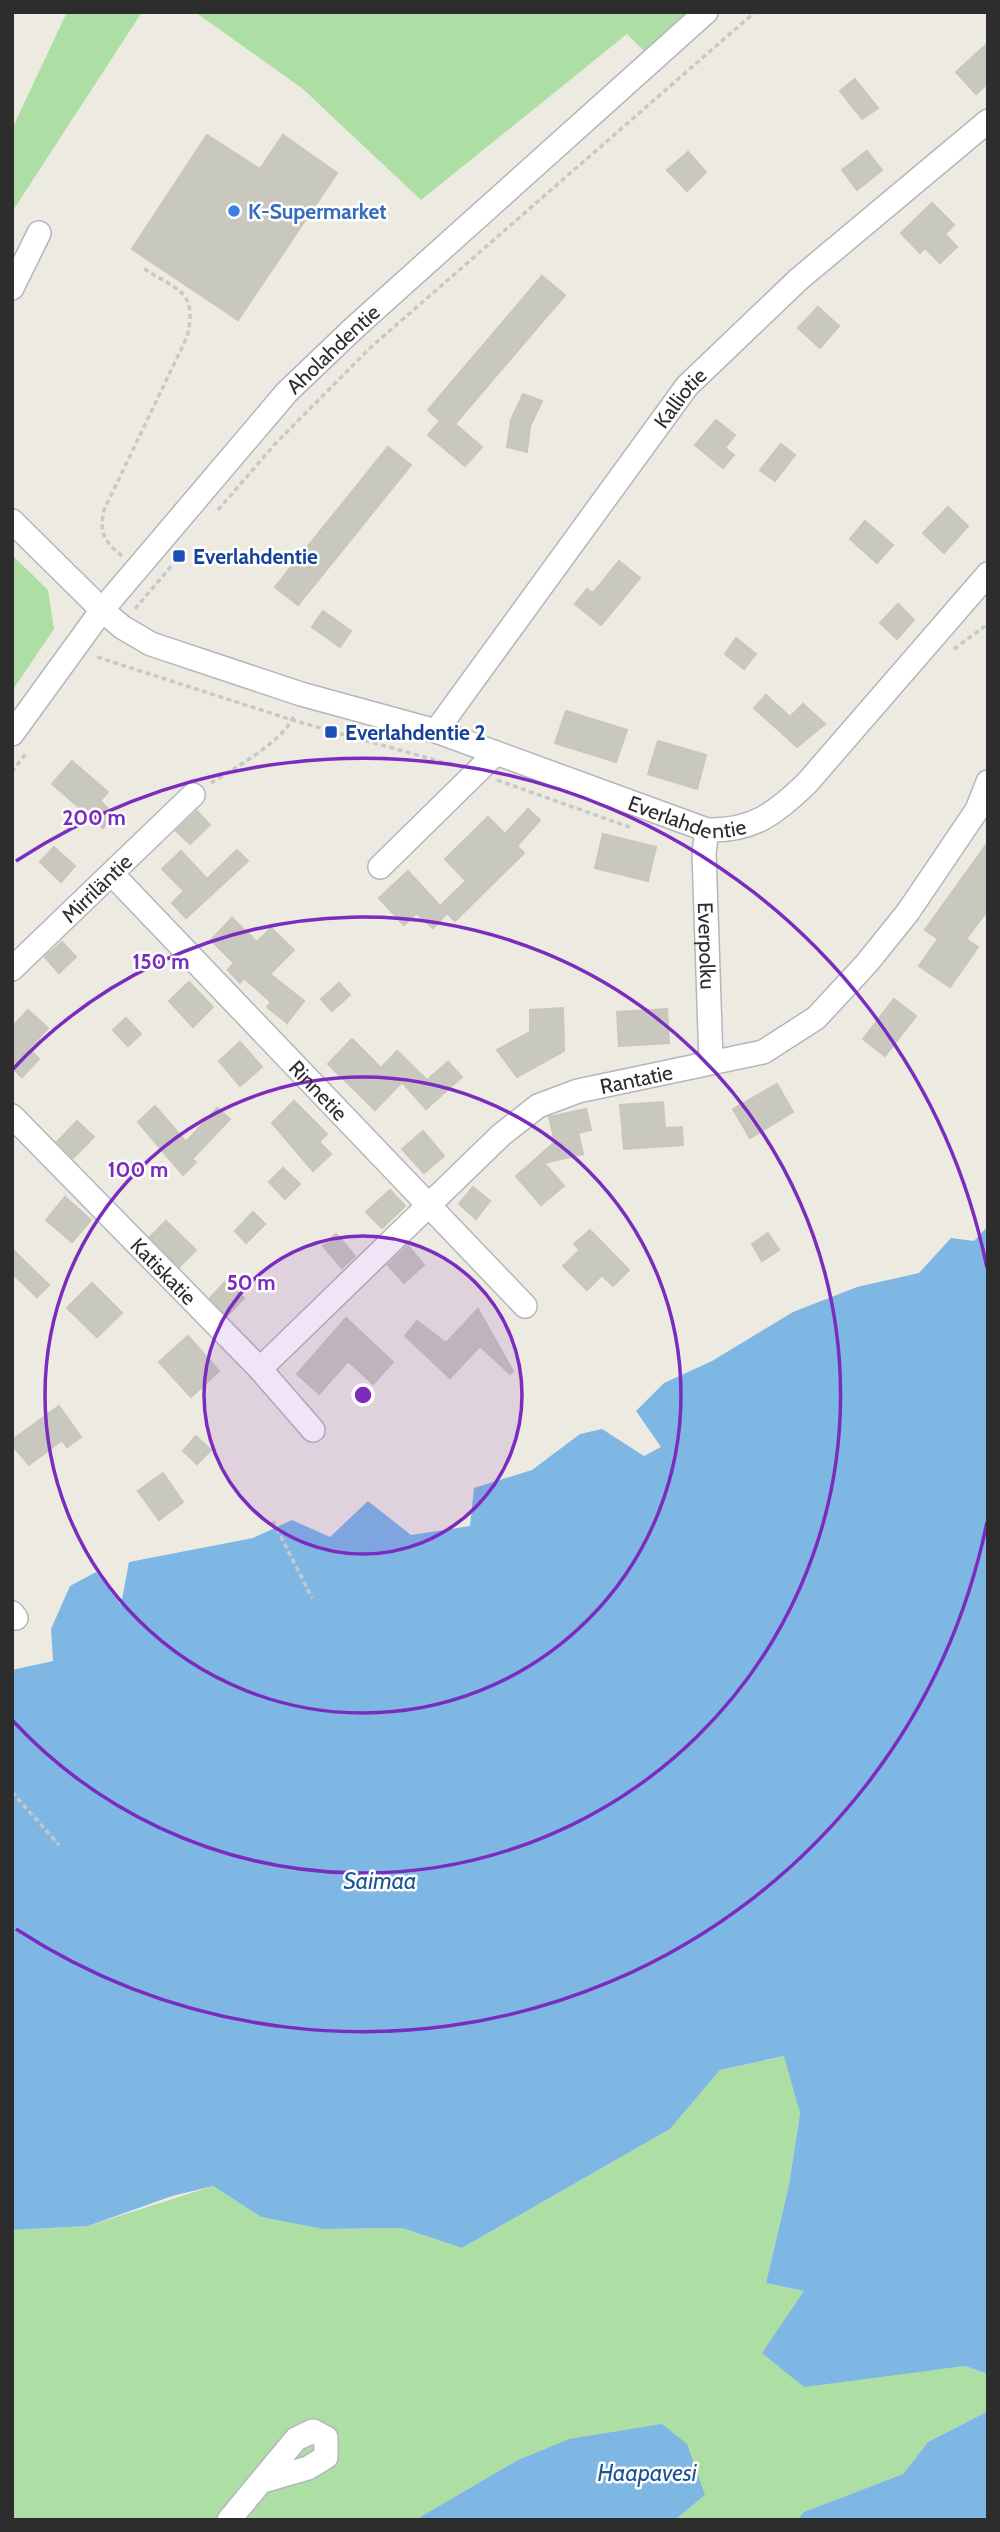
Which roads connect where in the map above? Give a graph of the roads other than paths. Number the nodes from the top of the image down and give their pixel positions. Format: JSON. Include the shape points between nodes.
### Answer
{"nodes":[{"id":1,"x":706,"y":12,"type":"edge"},
{"id":2,"x":988,"y":121,"type":"edge"},
{"id":3,"x":39,"y":233,"type":"dead end"},
{"id":4,"x":12,"y":288,"type":"edge"},
{"id":5,"x":12,"y":521,"type":"edge"},
{"id":6,"x":988,"y":574,"type":"edge"},
{"id":7,"x":102,"y":610,"type":"junction"},
{"id":8,"x":436,"y":731,"type":"junction"},
{"id":9,"x":20,"y":743,"type":"edge"},
{"id":10,"x":496,"y":753,"type":"junction"},
{"id":11,"x":988,"y":782,"type":"edge"},
{"id":12,"x":192,"y":795,"type":"road end"},
{"id":13,"x":707,"y":830,"type":"junction"},
{"id":14,"x":380,"y":867,"type":"dead end"},
{"id":15,"x":112,"y":874,"type":"junction"},
{"id":16,"x":12,"y":970,"type":"edge"},
{"id":17,"x":711,"y":1062,"type":"junction"},
{"id":18,"x":12,"y":1116,"type":"edge"},
{"id":19,"x":430,"y":1204,"type":"junction"},
{"id":20,"x":525,"y":1306,"type":"dead end"},
{"id":21,"x":260,"y":1369,"type":"junction"},
{"id":22,"x":313,"y":1430,"type":"dead end"},
{"id":23,"x":263,"y":2480,"type":"dead end"},
{"id":24,"x":229,"y":2520,"type":"edge"}],
"edges":[{"from":1,"to":7,"type":"street","name":"Aholahdentie","via":[[287,392]]},
{"from":2,"to":8,"type":"street","name":"Kalliotie","via":[[799,279],[687,386]]},
{"from":3,"to":4,"type":"street"},
{"from":5,"to":7,"type":"street","name":"Everlahdentie"},
{"from":6,"to":13,"type":"street","name":"Everlahdentie","via":[[780,809],[730,831]]},
{"from":7,"to":8,"type":"street","name":"Everlahdentie","via":[[151,644],[301,694]]},
{"from":7,"to":9,"type":"street","name":"Aholahdentie"},
{"from":8,"to":10,"type":"street","name":"Everlahdentie"},
{"from":10,"to":13,"type":"street","name":"Everlahdentie"},
{"from":10,"to":14,"type":"street"},
{"from":11,"to":17,"type":"street","name":"Rantatie","via":[[976,810],[908,912],[816,1018],[762,1052]]},
{"from":12,"to":15,"type":"street","name":"Mirriläntie"},
{"from":13,"to":17,"type":"street","name":"Everpolku"},
{"from":15,"to":16,"type":"street","name":"Mirriläntie"},
{"from":15,"to":19,"type":"street","name":"Rinnetie"},
{"from":17,"to":19,"type":"street","name":"Rantatie","via":[[578,1091],[538,1106]]},
{"from":18,"to":21,"type":"street","name":"Katiskatie"},
{"from":19,"to":20,"type":"street","name":"Rinnetie"},
{"from":19,"to":21,"type":"street","name":"Rantatie"},
{"from":21,"to":22,"type":"street","name":"Katiskatie"},
{"from":23,"to":24,"type":"street"}]}
